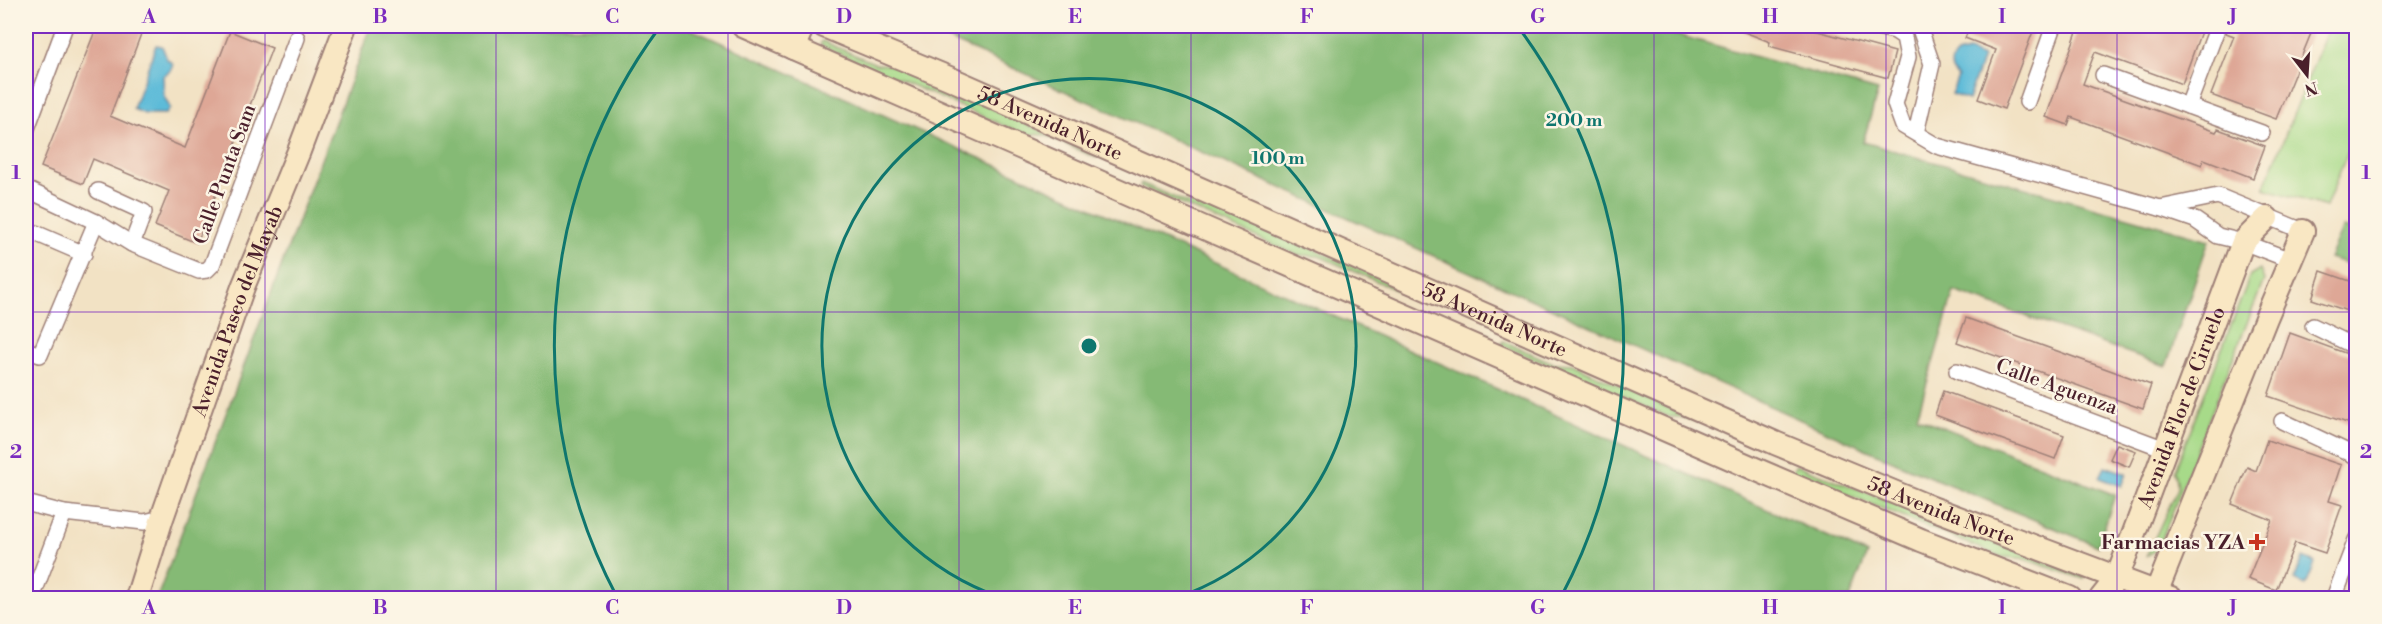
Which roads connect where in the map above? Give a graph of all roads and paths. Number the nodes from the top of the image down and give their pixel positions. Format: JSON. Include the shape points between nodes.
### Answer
{"nodes":[{"id":1,"x":65,"y":26,"type":"edge"},
{"id":2,"x":346,"y":26,"type":"edge"},
{"id":3,"x":743,"y":26,"type":"edge"},
{"id":4,"x":803,"y":26,"type":"edge"},
{"id":5,"x":825,"y":26,"type":"edge"},
{"id":6,"x":1873,"y":26,"type":"edge"},
{"id":7,"x":1919,"y":26,"type":"edge"},
{"id":8,"x":2054,"y":26,"type":"edge"},
{"id":9,"x":2218,"y":26,"type":"edge"},
{"id":10,"x":297,"y":38,"type":"dead end"},
{"id":11,"x":793,"y":48,"type":"junction"},
{"id":12,"x":2103,"y":75,"type":"dead end"},
{"id":13,"x":2027,"y":102,"type":"dead end"},
{"id":14,"x":2188,"y":106,"type":"junction"},
{"id":15,"x":26,"y":131,"type":"edge"},
{"id":16,"x":1916,"y":133,"type":"junction"},
{"id":17,"x":2262,"y":133,"type":"dead end"},
{"id":18,"x":1123,"y":156,"type":"junction"},
{"id":19,"x":1110,"y":187,"type":"junction"},
{"id":20,"x":26,"y":189,"type":"edge"},
{"id":21,"x":98,"y":191,"type":"dead end"},
{"id":22,"x":2160,"y":208,"type":"junction"},
{"id":23,"x":2267,"y":218,"type":"junction"},
{"id":24,"x":96,"y":222,"type":"junction"},
{"id":25,"x":26,"y":229,"type":"edge"},
{"id":26,"x":2303,"y":231,"type":"joint"},
{"id":27,"x":2243,"y":242,"type":"junction"},
{"id":28,"x":132,"y":244,"type":"junction"},
{"id":29,"x":84,"y":254,"type":"junction"},
{"id":30,"x":2290,"y":260,"type":"junction"},
{"id":31,"x":1439,"y":294,"type":"junction"},
{"id":32,"x":1427,"y":325,"type":"junction"},
{"id":33,"x":2313,"y":326,"type":"dead end"},
{"id":34,"x":2356,"y":347,"type":"edge"},
{"id":35,"x":33,"y":352,"type":"edge"},
{"id":36,"x":1957,"y":371,"type":"dead end"},
{"id":37,"x":2282,"y":421,"type":"dead end"},
{"id":38,"x":1775,"y":442,"type":"junction"},
{"id":39,"x":2164,"y":449,"type":"junction"},
{"id":40,"x":2356,"y":456,"type":"edge"},
{"id":41,"x":1762,"y":472,"type":"junction"},
{"id":42,"x":26,"y":503,"type":"edge"},
{"id":43,"x":64,"y":513,"type":"junction"},
{"id":44,"x":162,"y":518,"type":"junction"},
{"id":45,"x":2356,"y":540,"type":"edge"},
{"id":46,"x":2117,"y":578,"type":"junction"},
{"id":47,"x":2161,"y":597,"type":"edge"},
{"id":48,"x":32,"y":598,"type":"edge"},
{"id":49,"x":136,"y":598,"type":"edge"},
{"id":50,"x":2070,"y":598,"type":"edge"},
{"id":51,"x":2101,"y":598,"type":"edge"},
{"id":52,"x":2334,"y":598,"type":"edge"}],
"edges":[{"from":1,"to":15,"type":"street"},
{"from":2,"to":44,"type":"main road","name":"Avenida Paseo del Mayab","via":[[243,287]]},
{"from":3,"to":11,"type":"main road","name":"58 Avenida Norte"},
{"from":4,"to":11,"type":"main road"},
{"from":5,"to":18,"type":"main road","name":"58 Avenida Norte"},
{"from":6,"to":16,"type":"street","via":[[1904,37],[1908,57],[1895,104],[1903,126]]},
{"from":7,"to":16,"type":"street","via":[[1932,64]]},
{"from":8,"to":13,"type":"street"},
{"from":9,"to":14,"type":"street"},
{"from":10,"to":28,"type":"street","name":"Calle Punta Sam","via":[[212,265],[199,271]]},
{"from":11,"to":19,"type":"main road","name":"58 Avenida Norte"},
{"from":12,"to":14,"type":"street"},
{"from":14,"to":17,"type":"street"},
{"from":16,"to":22,"type":"street","via":[[1937,146]]},
{"from":18,"to":19,"type":"main road"},
{"from":18,"to":31,"type":"main road","name":"58 Avenida Norte"},
{"from":19,"to":32,"type":"main road","name":"58 Avenida Norte"},
{"from":20,"to":24,"type":"street","name":"Calle Punta Sam"},
{"from":21,"to":28,"type":"street","via":[[144,212]]},
{"from":22,"to":23,"type":"street","via":[[2218,196]]},
{"from":22,"to":27,"type":"street","via":[[2195,220],[2218,236]]},
{"from":23,"to":26,"type":"street"},
{"from":23,"to":27,"type":"main road","name":"Avenida Flor de Ciruelo"},
{"from":24,"to":28,"type":"street","name":"Calle Punta Sam"},
{"from":24,"to":29,"type":"street"},
{"from":25,"to":29,"type":"street"},
{"from":26,"to":30,"type":"main road"},
{"from":27,"to":30,"type":"street"},
{"from":27,"to":39,"type":"main road","name":"Avenida Flor de Ciruelo"},
{"from":29,"to":35,"type":"street"},
{"from":30,"to":47,"type":"main road"},
{"from":31,"to":32,"type":"main road"},
{"from":31,"to":38,"type":"main road","name":"58 Avenida Norte"},
{"from":32,"to":41,"type":"main road","name":"58 Avenida Norte"},
{"from":33,"to":34,"type":"street"},
{"from":36,"to":39,"type":"street","name":"Calle Aguenza"},
{"from":37,"to":40,"type":"street"},
{"from":38,"to":41,"type":"main road"},
{"from":38,"to":46,"type":"main road","name":"58 Avenida Norte","via":[[1932,508]]},
{"from":39,"to":46,"type":"main road","name":"Avenida Flor de Ciruelo"},
{"from":41,"to":50,"type":"main road","name":"58 Avenida Norte","via":[[1920,540]]},
{"from":42,"to":43,"type":"street"},
{"from":43,"to":44,"type":"street","via":[[144,522]]},
{"from":43,"to":48,"type":"street"},
{"from":44,"to":49,"type":"main road","name":"Avenida Paseo del Mayab"},
{"from":45,"to":52,"type":"street"},
{"from":46,"to":47,"type":"main road","name":"58 Avenida Norte"},
{"from":46,"to":51,"type":"main road","name":"Avenida Flor de Ciruelo"}]}
